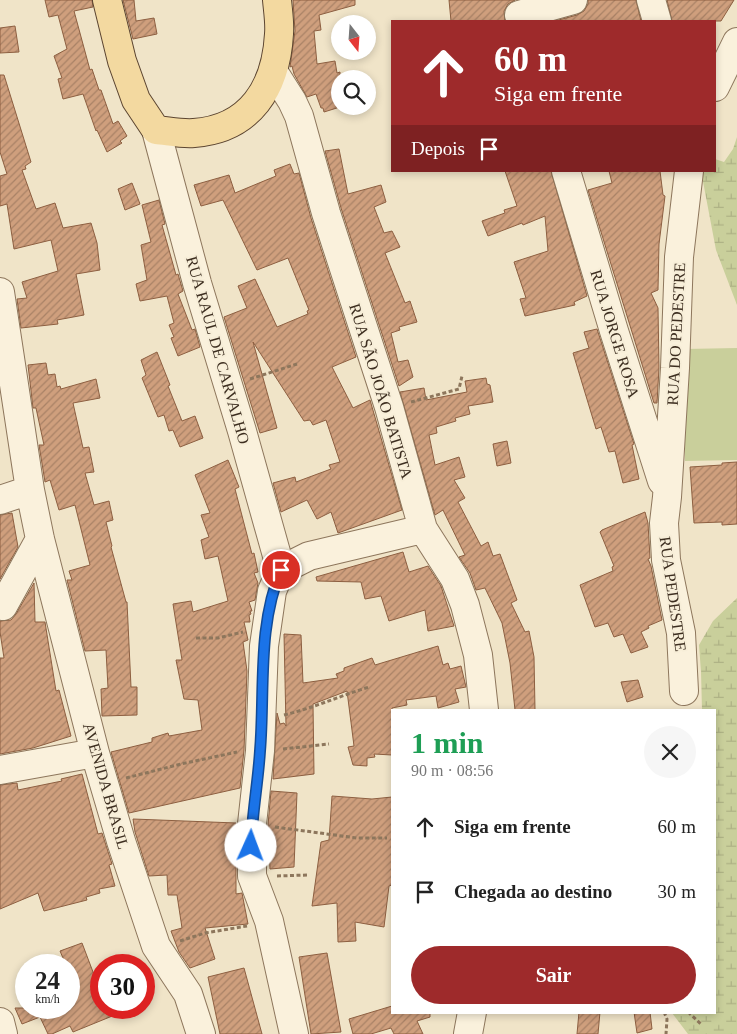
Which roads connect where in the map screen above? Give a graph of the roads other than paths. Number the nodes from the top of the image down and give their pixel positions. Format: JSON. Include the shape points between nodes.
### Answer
{"nodes":[{"id":1,"x":107,"y":0,"type":"edge"},
{"id":2,"x":277,"y":0,"type":"edge"},
{"id":3,"x":573,"y":0,"type":"edge"},
{"id":4,"x":651,"y":0,"type":"edge"},
{"id":5,"x":519,"y":12,"type":"edge"},
{"id":6,"x":657,"y":20,"type":"edge"},
{"id":7,"x":737,"y":42,"type":"edge"},
{"id":8,"x":274,"y":71,"type":"junction"},
{"id":9,"x":716,"y":86,"type":"edge"},
{"id":10,"x":156,"y":130,"type":"junction"},
{"id":11,"x":566,"y":172,"type":"edge"},
{"id":12,"x":689,"y":172,"type":"edge"},
{"id":13,"x":0,"y":292,"type":"edge"},
{"id":14,"x":2,"y":322,"type":"edge"},
{"id":15,"x":30,"y":490,"type":"junction"},
{"id":16,"x":667,"y":497,"type":"junction"},
{"id":17,"x":0,"y":500,"type":"edge"},
{"id":18,"x":423,"y":529,"type":"junction"},
{"id":19,"x":39,"y":533,"type":"junction"},
{"id":20,"x":281,"y":570,"type":"junction"},
{"id":21,"x":3,"y":606,"type":"dead end"},
{"id":22,"x":684,"y":691,"type":"dead end"},
{"id":23,"x":484,"y":709,"type":"edge"},
{"id":24,"x":95,"y":753,"type":"junction"},
{"id":25,"x":0,"y":770,"type":"edge"},
{"id":26,"x":472,"y":1014,"type":"edge"},
{"id":27,"x":0,"y":1022,"type":"edge"},
{"id":28,"x":3,"y":1034,"type":"edge"},
{"id":29,"x":201,"y":1034,"type":"edge"},
{"id":30,"x":294,"y":1034,"type":"edge"},
{"id":31,"x":468,"y":1034,"type":"edge"}],
"edges":[{"from":1,"to":10,"type":"main road","via":[[122,61],[136,100]]},
{"from":2,"to":8,"type":"main road","via":[[279,34]]},
{"from":3,"to":5,"type":"street"},
{"from":4,"to":6,"type":"street"},
{"from":7,"to":9,"type":"street"},
{"from":8,"to":10,"type":"main road","via":[[257,102],[241,119],[216,130],[192,134]]},
{"from":8,"to":18,"type":"street","name":"RUA SÃO JOÃO BATISTA","via":[[299,116],[326,213],[389,407]]},
{"from":10,"to":20,"type":"street","name":"RUA RAUL DE CARVALHO"},
{"from":11,"to":16,"type":"street","name":"RUA JORGE ROSA"},
{"from":12,"to":16,"type":"street","name":"RUA DO PEDESTRE","via":[[679,257]]},
{"from":13,"to":14,"type":"street"},
{"from":14,"to":15,"type":"street"},
{"from":15,"to":17,"type":"street"},
{"from":15,"to":19,"type":"street","name":"AVENIDA BRASIL"},
{"from":16,"to":22,"type":"street","name":"RUA PEDESTRE","via":[[664,523],[666,560],[681,634]]},
{"from":18,"to":20,"type":"street","via":[[309,556]]},
{"from":18,"to":23,"type":"street","name":"RUA SÃO JOÃO BATISTA","via":[[455,579],[465,605],[478,655]]},
{"from":19,"to":21,"type":"street"},
{"from":19,"to":24,"type":"street","name":"AVENIDA BRASIL"},
{"from":20,"to":30,"type":"street","via":[[272,591],[266,630],[260,751],[252,824],[252,876],[269,921]]},
{"from":24,"to":25,"type":"street"},
{"from":24,"to":29,"type":"street","name":"AVENIDA BRASIL","via":[[156,946],[188,994]]},
{"from":26,"to":31,"type":"street"},
{"from":27,"to":28,"type":"street"}]}
